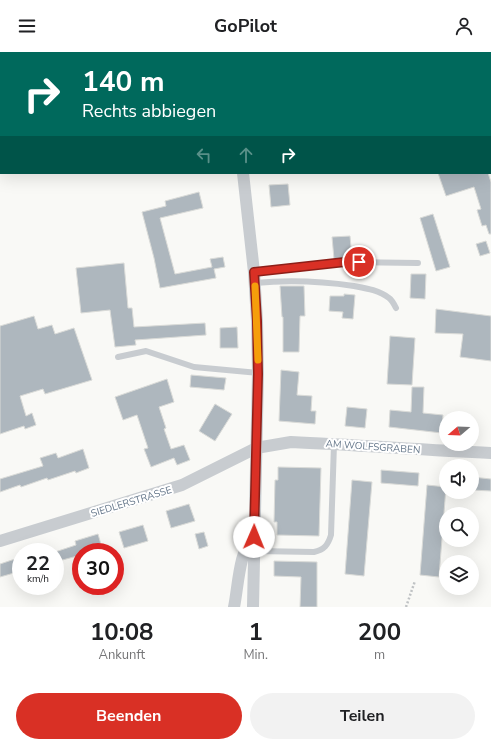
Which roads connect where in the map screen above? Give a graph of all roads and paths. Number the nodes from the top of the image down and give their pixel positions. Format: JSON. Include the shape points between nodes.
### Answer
{"nodes":[{"id":1,"x":244,"y":174,"type":"edge"},
{"id":2,"x":418,"y":263,"type":"dead end"},
{"id":3,"x":254,"y":277,"type":"junction"},
{"id":4,"x":396,"y":308,"type":"dead end"},
{"id":5,"x":118,"y":357,"type":"dead end"},
{"id":6,"x":258,"y":374,"type":"junction"},
{"id":7,"x":334,"y":444,"type":"junction"},
{"id":8,"x":256,"y":448,"type":"junction"},
{"id":9,"x":491,"y":453,"type":"edge"},
{"id":10,"x":254,"y":537,"type":"junction"},
{"id":11,"x":0,"y":540,"type":"edge"},
{"id":12,"x":254,"y":551,"type":"junction"},
{"id":13,"x":415,"y":581,"type":"dead end"},
{"id":14,"x":234,"y":607,"type":"edge"},
{"id":15,"x":253,"y":607,"type":"edge"},
{"id":16,"x":406,"y":607,"type":"edge"}],
"edges":[{"from":1,"to":3,"type":"street"},
{"from":2,"to":3,"type":"lane","via":[[345,262]]},
{"from":3,"to":4,"type":"lane","via":[[365,288],[390,298]]},
{"from":3,"to":6,"type":"street"},
{"from":5,"to":6,"type":"lane","via":[[146,351],[194,367]]},
{"from":6,"to":8,"type":"street"},
{"from":7,"to":8,"type":"street","name":"AM WOLFSGRABEN","via":[[291,442]]},
{"from":7,"to":9,"type":"street","name":"AM WOLFSGRABEN"},
{"from":7,"to":12,"type":"lane","via":[[329,542],[314,552]]},
{"from":8,"to":10,"type":"street"},
{"from":8,"to":11,"type":"street","name":"SIEDLERSTRASSE","via":[[182,485]]},
{"from":10,"to":12,"type":"street"},
{"from":10,"to":14,"type":"street","via":[[248,543],[242,560]]},
{"from":12,"to":15,"type":"street"},
{"from":13,"to":16,"type":"path"}]}
